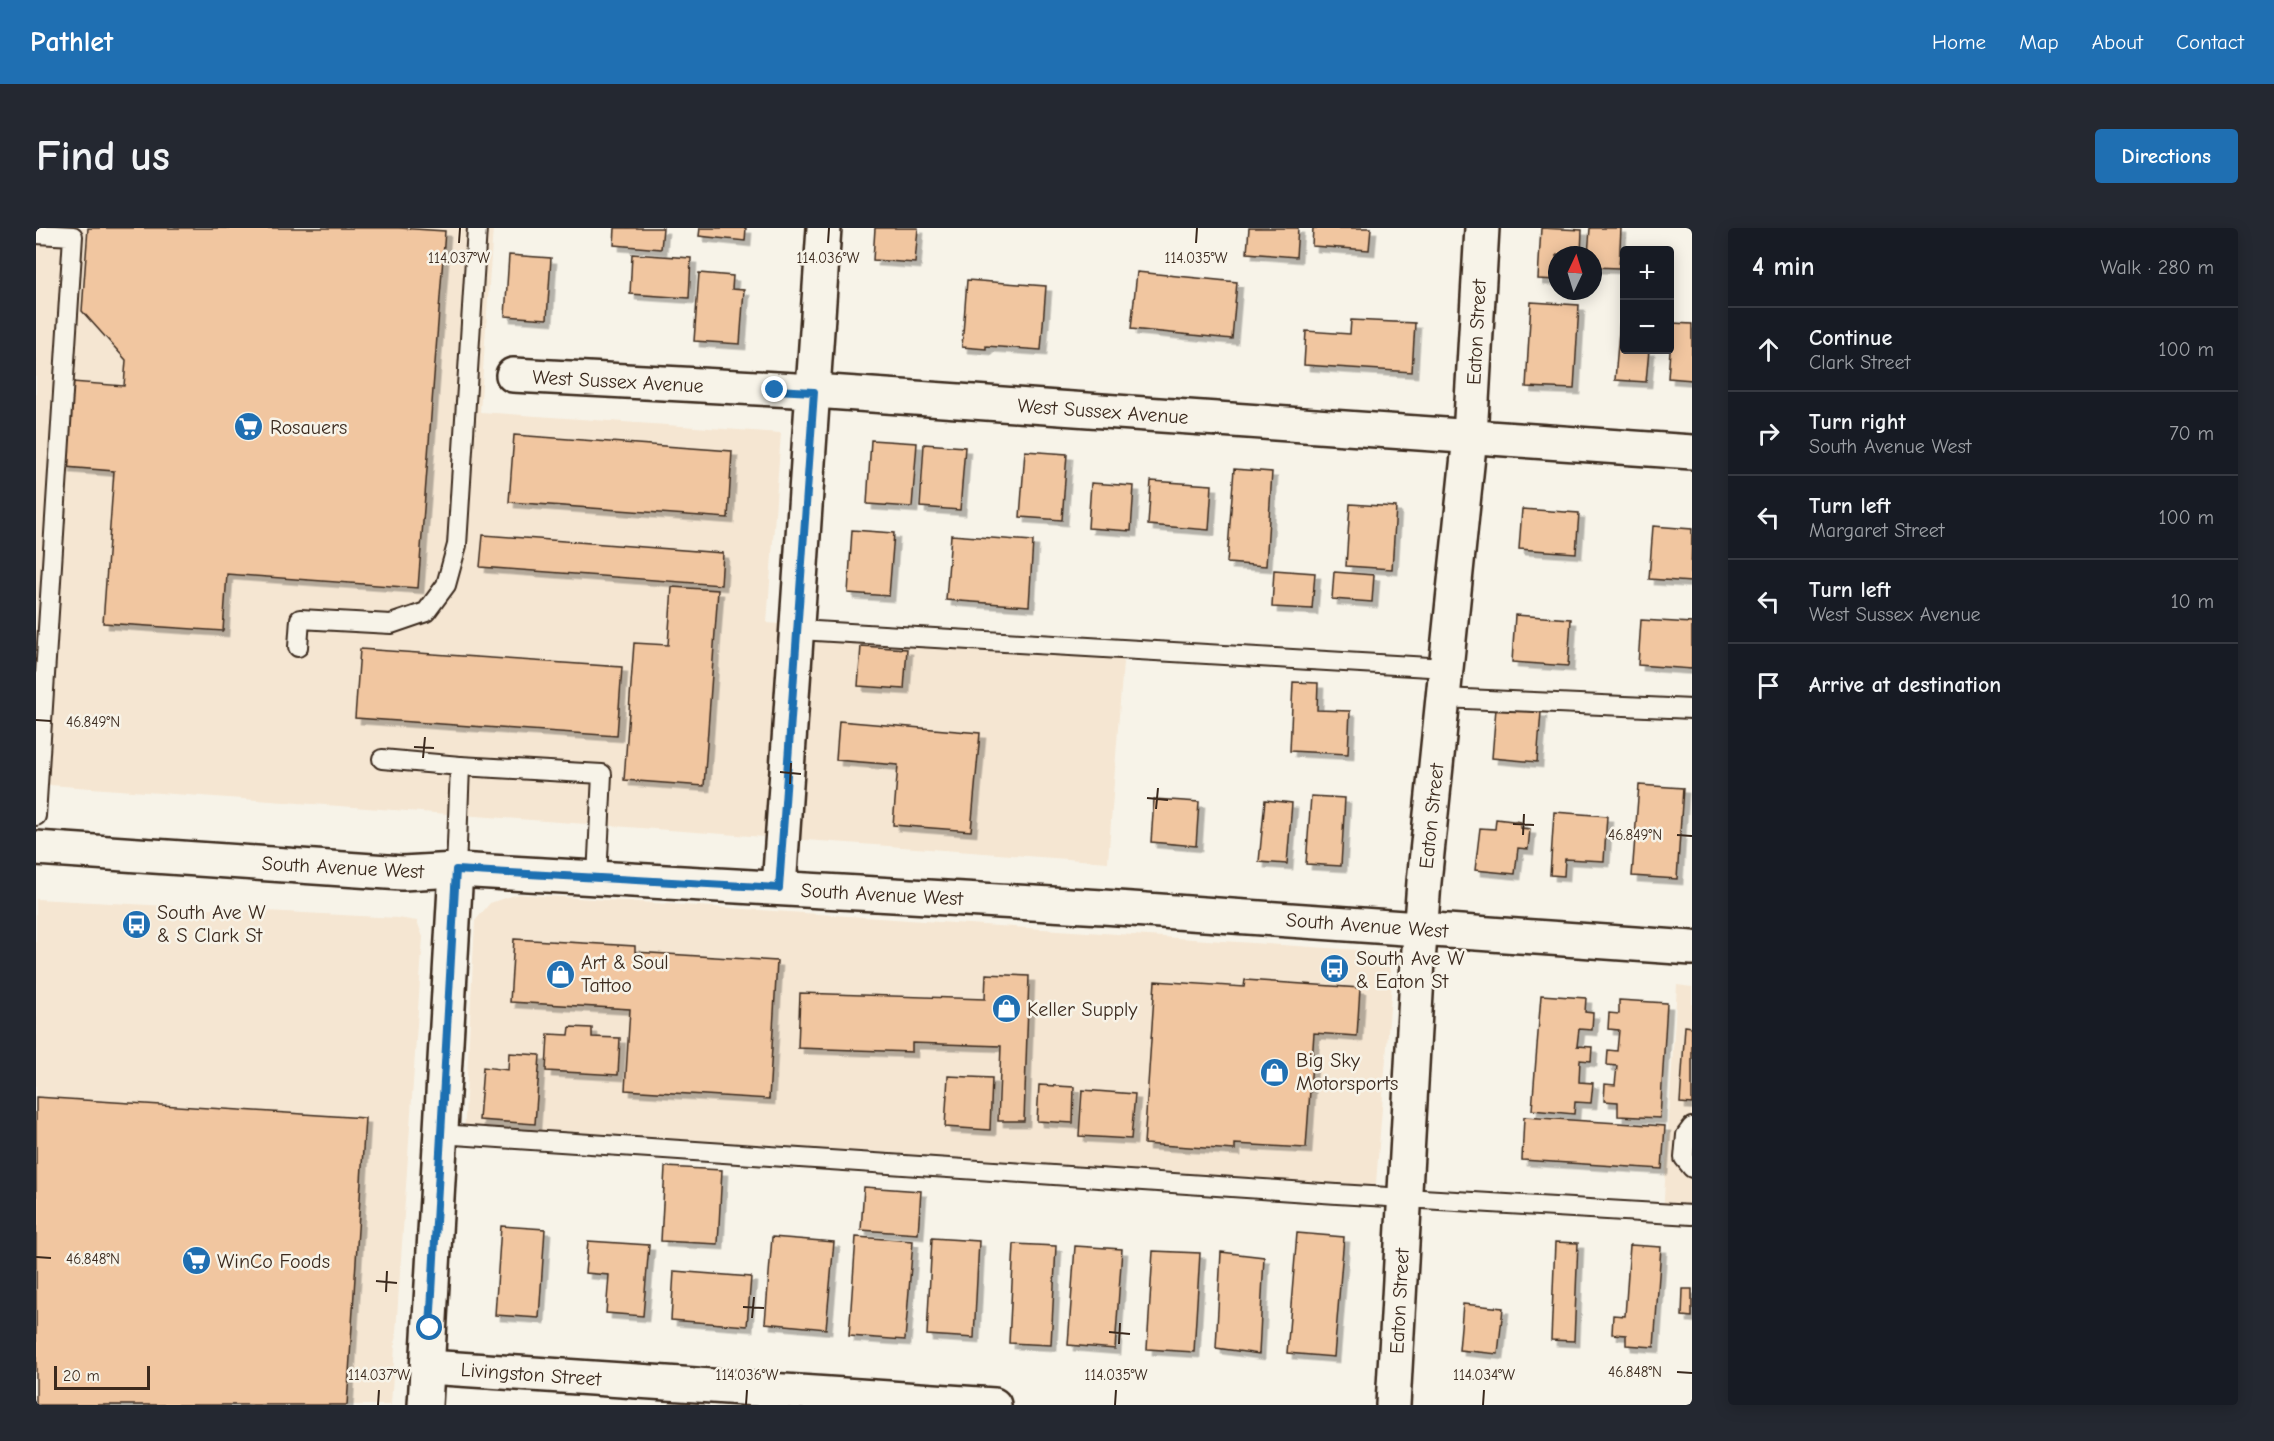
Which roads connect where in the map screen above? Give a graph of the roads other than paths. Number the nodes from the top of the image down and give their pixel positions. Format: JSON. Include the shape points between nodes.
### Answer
{"nodes":[{"id":1,"x":477,"y":228,"type":"edge"},
{"id":2,"x":824,"y":228,"type":"edge"},
{"id":3,"x":1482,"y":228,"type":"edge"},
{"id":4,"x":74,"y":232,"type":"edge"},
{"id":5,"x":36,"y":234,"type":"edge"},
{"id":6,"x":513,"y":375,"type":"dead end"},
{"id":7,"x":814,"y":392,"type":"junction"},
{"id":8,"x":1470,"y":436,"type":"junction"},
{"id":9,"x":1692,"y":452,"type":"edge"},
{"id":10,"x":798,"y":630,"type":"junction"},
{"id":11,"x":298,"y":647,"type":"dead end"},
{"id":12,"x":1445,"y":683,"type":"junction"},
{"id":13,"x":1692,"y":709,"type":"edge"},
{"id":14,"x":39,"y":721,"type":"edge"},
{"id":15,"x":382,"y":759,"type":"dead end"},
{"id":16,"x":460,"y":766,"type":"junction"},
{"id":17,"x":36,"y":816,"type":"edge"},
{"id":18,"x":36,"y":848,"type":"edge"},
{"id":19,"x":456,"y":870,"type":"junction"},
{"id":20,"x":597,"y":878,"type":"junction"},
{"id":21,"x":779,"y":888,"type":"junction"},
{"id":22,"x":1421,"y":928,"type":"junction"},
{"id":23,"x":1692,"y":948,"type":"edge"},
{"id":24,"x":1692,"y":1127,"type":"edge"},
{"id":25,"x":440,"y":1134,"type":"junction"},
{"id":26,"x":1692,"y":1168,"type":"edge"},
{"id":27,"x":1405,"y":1198,"type":"junction"},
{"id":28,"x":1692,"y":1215,"type":"edge"},
{"id":29,"x":428,"y":1367,"type":"junction"},
{"id":30,"x":425,"y":1405,"type":"edge"},
{"id":31,"x":994,"y":1405,"type":"edge"},
{"id":32,"x":1394,"y":1405,"type":"edge"}],
"edges":[{"from":1,"to":11,"type":"lane","via":[[457,545],[446,585],[426,612],[391,624],[300,619]]},
{"from":2,"to":7,"type":"street"},
{"from":3,"to":8,"type":"street","name":"Eaton Street"},
{"from":4,"to":5,"type":"lane"},
{"from":4,"to":14,"type":"lane"},
{"from":6,"to":7,"type":"street","name":"West Sussex Avenue"},
{"from":7,"to":8,"type":"street","name":"West Sussex Avenue"},
{"from":7,"to":10,"type":"street"},
{"from":8,"to":9,"type":"street","name":"West Sussex Avenue"},
{"from":8,"to":12,"type":"street","name":"Eaton Street"},
{"from":10,"to":12,"type":"lane"},
{"from":10,"to":21,"type":"street"},
{"from":12,"to":13,"type":"lane"},
{"from":12,"to":22,"type":"street","name":"Eaton Street"},
{"from":14,"to":17,"type":"lane"},
{"from":15,"to":16,"type":"lane"},
{"from":16,"to":19,"type":"lane"},
{"from":16,"to":20,"type":"lane","via":[[602,774]]},
{"from":18,"to":19,"type":"street","name":"South Avenue West","via":[[402,873]]},
{"from":19,"to":20,"type":"street","name":"South Avenue West"},
{"from":19,"to":25,"type":"street"},
{"from":20,"to":21,"type":"street","name":"South Avenue West"},
{"from":21,"to":22,"type":"street","name":"South Avenue West"},
{"from":22,"to":23,"type":"street","name":"South Avenue West"},
{"from":22,"to":27,"type":"street","name":"Eaton Street"},
{"from":24,"to":26,"type":"lane","via":[[1686,1135],[1684,1158]]},
{"from":25,"to":27,"type":"lane"},
{"from":25,"to":29,"type":"street"},
{"from":27,"to":28,"type":"lane"},
{"from":27,"to":32,"type":"street","name":"Eaton Street"},
{"from":29,"to":30,"type":"street"},
{"from":29,"to":31,"type":"street","name":"Livingston Street"}]}
